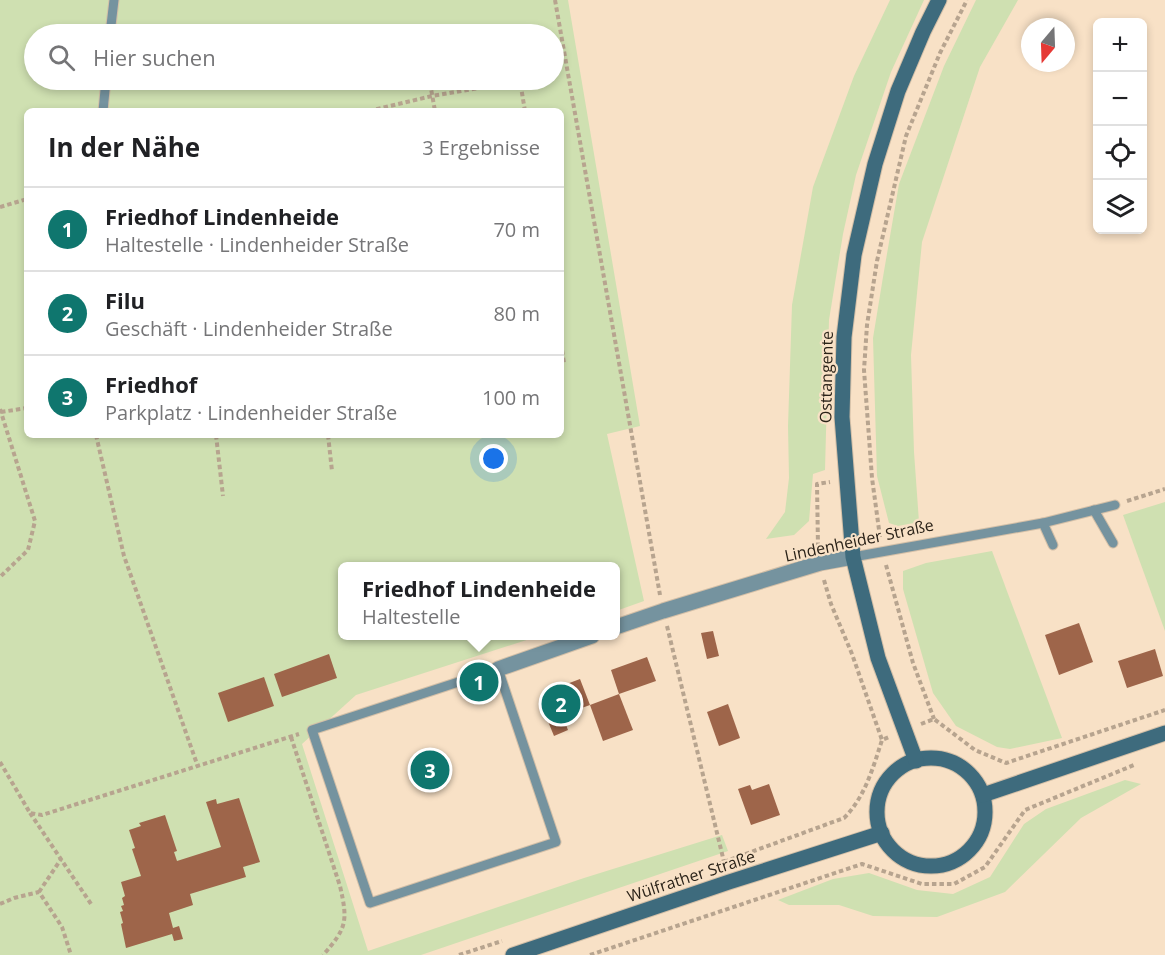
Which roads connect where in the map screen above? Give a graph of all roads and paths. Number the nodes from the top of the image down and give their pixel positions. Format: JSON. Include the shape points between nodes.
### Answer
{"nodes":[{"id":1,"x":114,"y":0,"type":"edge"},
{"id":2,"x":555,"y":0,"type":"edge"},
{"id":3,"x":939,"y":0,"type":"edge"},
{"id":4,"x":967,"y":0,"type":"edge"},
{"id":5,"x":111,"y":24,"type":"edge"},
{"id":6,"x":559,"y":24,"type":"edge"},
{"id":7,"x":564,"y":51,"type":"edge"},
{"id":8,"x":105,"y":90,"type":"edge"},
{"id":9,"x":431,"y":90,"type":"edge"},
{"id":10,"x":467,"y":90,"type":"edge"},
{"id":11,"x":522,"y":90,"type":"edge"},
{"id":12,"x":432,"y":96,"type":"junction"},
{"id":13,"x":103,"y":108,"type":"edge"},
{"id":14,"x":382,"y":108,"type":"edge"},
{"id":15,"x":434,"y":108,"type":"edge"},
{"id":16,"x":524,"y":108,"type":"edge"},
{"id":17,"x":24,"y":200,"type":"edge"},
{"id":18,"x":0,"y":207,"type":"edge"},
{"id":19,"x":24,"y":408,"type":"edge"},
{"id":20,"x":1,"y":411,"type":"edge"},
{"id":21,"x":97,"y":438,"type":"edge"},
{"id":22,"x":216,"y":438,"type":"edge"},
{"id":23,"x":328,"y":438,"type":"edge"},
{"id":24,"x":332,"y":471,"type":"dead end"},
{"id":25,"x":872,"y":478,"type":"junction"},
{"id":26,"x":846,"y":480,"type":"junction"},
{"id":27,"x":1165,"y":489,"type":"edge"},
{"id":28,"x":223,"y":496,"type":"dead end"},
{"id":29,"x":1115,"y":505,"type":"joint"},
{"id":30,"x":1094,"y":510,"type":"junction"},
{"id":31,"x":1043,"y":524,"type":"junction"},
{"id":32,"x":1113,"y":543,"type":"dead end"},
{"id":33,"x":1053,"y":544,"type":"dead end"},
{"id":34,"x":882,"y":551,"type":"junction"},
{"id":35,"x":853,"y":557,"type":"junction"},
{"id":36,"x":819,"y":563,"type":"junction"},
{"id":37,"x":0,"y":577,"type":"edge"},
{"id":38,"x":663,"y":611,"type":"junction"},
{"id":39,"x":620,"y":625,"type":"edge"},
{"id":40,"x":581,"y":640,"type":"edge"},
{"id":41,"x":498,"y":669,"type":"junction"},
{"id":42,"x":1165,"y":710,"type":"edge"},
{"id":43,"x":934,"y":719,"type":"junction"},
{"id":44,"x":312,"y":730,"type":"junction"},
{"id":45,"x":904,"y":730,"type":"junction"},
{"id":46,"x":1165,"y":733,"type":"edge"},
{"id":47,"x":291,"y":737,"type":"junction"},
{"id":48,"x":882,"y":740,"type":"junction"},
{"id":49,"x":916,"y":761,"type":"junction"},
{"id":50,"x":0,"y":762,"type":"edge"},
{"id":51,"x":1140,"y":762,"type":"dead end"},
{"id":52,"x":198,"y":767,"type":"junction"},
{"id":53,"x":6,"y":773,"type":"junction"},
{"id":54,"x":0,"y":779,"type":"edge"},
{"id":55,"x":983,"y":795,"type":"junction"},
{"id":56,"x":30,"y":813,"type":"junction"},
{"id":57,"x":882,"y":833,"type":"junction"},
{"id":58,"x":61,"y":859,"type":"junction"},
{"id":59,"x":723,"y":862,"type":"junction"},
{"id":60,"x":703,"y":870,"type":"dead end"},
{"id":61,"x":729,"y":882,"type":"junction"},
{"id":62,"x":39,"y":892,"type":"junction"},
{"id":63,"x":0,"y":904,"type":"edge"},
{"id":64,"x":92,"y":904,"type":"dead end"},
{"id":65,"x":506,"y":939,"type":"dead end"},
{"id":66,"x":71,"y":955,"type":"edge"},
{"id":67,"x":323,"y":955,"type":"edge"},
{"id":68,"x":459,"y":955,"type":"edge"},
{"id":69,"x":513,"y":955,"type":"edge"},
{"id":70,"x":590,"y":955,"type":"edge"}],
"edges":[{"from":1,"to":5,"type":"lane"},
{"from":2,"to":6,"type":"path"},
{"from":3,"to":26,"type":"main road","name":"Osttangente","via":[[898,91],[862,213],[844,337]]},
{"from":4,"to":25,"type":"path","via":[[906,136],[878,261],[864,370]]},
{"from":7,"to":38,"type":"path"},
{"from":8,"to":13,"type":"lane"},
{"from":9,"to":12,"type":"path"},
{"from":10,"to":12,"type":"path"},
{"from":11,"to":16,"type":"path"},
{"from":12,"to":14,"type":"path"},
{"from":12,"to":15,"type":"path"},
{"from":17,"to":18,"type":"path"},
{"from":19,"to":20,"type":"path"},
{"from":20,"to":37,"type":"path","via":[[35,521],[28,550]]},
{"from":21,"to":52,"type":"path","via":[[124,556]]},
{"from":22,"to":28,"type":"path"},
{"from":23,"to":24,"type":"path"},
{"from":25,"to":26,"type":"path"},
{"from":25,"to":34,"type":"path"},
{"from":26,"to":35,"type":"main road","name":"Osttangente"},
{"from":26,"to":36,"type":"path","via":[[817,484]]},
{"from":27,"to":29,"type":"path"},
{"from":29,"to":30,"type":"lane","name":"Lindenheider Straße"},
{"from":30,"to":31,"type":"lane","name":"Lindenheider Straße"},
{"from":30,"to":32,"type":"lane"},
{"from":31,"to":33,"type":"lane"},
{"from":31,"to":34,"type":"lane","name":"Lindenheider Straße"},
{"from":34,"to":35,"type":"lane","name":"Lindenheider Straße"},
{"from":34,"to":43,"type":"path","via":[[913,663]]},
{"from":35,"to":36,"type":"street","name":"Lindenheider Straße"},
{"from":35,"to":45,"type":"main road","name":"Osttangente","via":[[878,658]]},
{"from":36,"to":38,"type":"street","name":"Lindenheider Straße"},
{"from":36,"to":48,"type":"path"},
{"from":38,"to":39,"type":"street","name":"Lindenheider Straße"},
{"from":38,"to":59,"type":"path"},
{"from":40,"to":41,"type":"street"},
{"from":41,"to":44,"type":"lane"},
{"from":41,"to":44,"type":"lane","via":[[556,842],[545,846],[370,903]]},
{"from":42,"to":43,"type":"path","via":[[1006,763],[975,750]]},
{"from":43,"to":45,"type":"path"},
{"from":44,"to":47,"type":"path"},
{"from":45,"to":48,"type":"path"},
{"from":45,"to":49,"type":"main road","name":"Osttangente"},
{"from":46,"to":55,"type":"main road"},
{"from":47,"to":52,"type":"path"},
{"from":47,"to":67,"type":"path","via":[[346,910],[340,935]]},
{"from":48,"to":59,"type":"path","via":[[857,806],[844,818]]},
{"from":49,"to":55,"type":"main road","via":[[932,758],[963,768]]},
{"from":49,"to":57,"type":"main road","via":[[899,769],[879,798],[877,816]]},
{"from":50,"to":53,"type":"path"},
{"from":51,"to":70,"type":"path","via":[[1025,810],[985,867],[954,884],[922,884],[862,864]]},
{"from":52,"to":56,"type":"path","via":[[42,815]]},
{"from":53,"to":54,"type":"path"},
{"from":53,"to":56,"type":"path"},
{"from":55,"to":57,"type":"main road","via":[[983,830],[960,859],[924,866],[906,861]]},
{"from":56,"to":58,"type":"path"},
{"from":57,"to":61,"type":"main road","name":"Wülfrather Straße"},
{"from":58,"to":62,"type":"path"},
{"from":58,"to":64,"type":"path"},
{"from":59,"to":60,"type":"path"},
{"from":59,"to":61,"type":"path"},
{"from":61,"to":69,"type":"main road","name":"Wülfrather Straße"},
{"from":62,"to":63,"type":"path"},
{"from":62,"to":66,"type":"path","via":[[63,927]]},
{"from":65,"to":68,"type":"path"}]}
